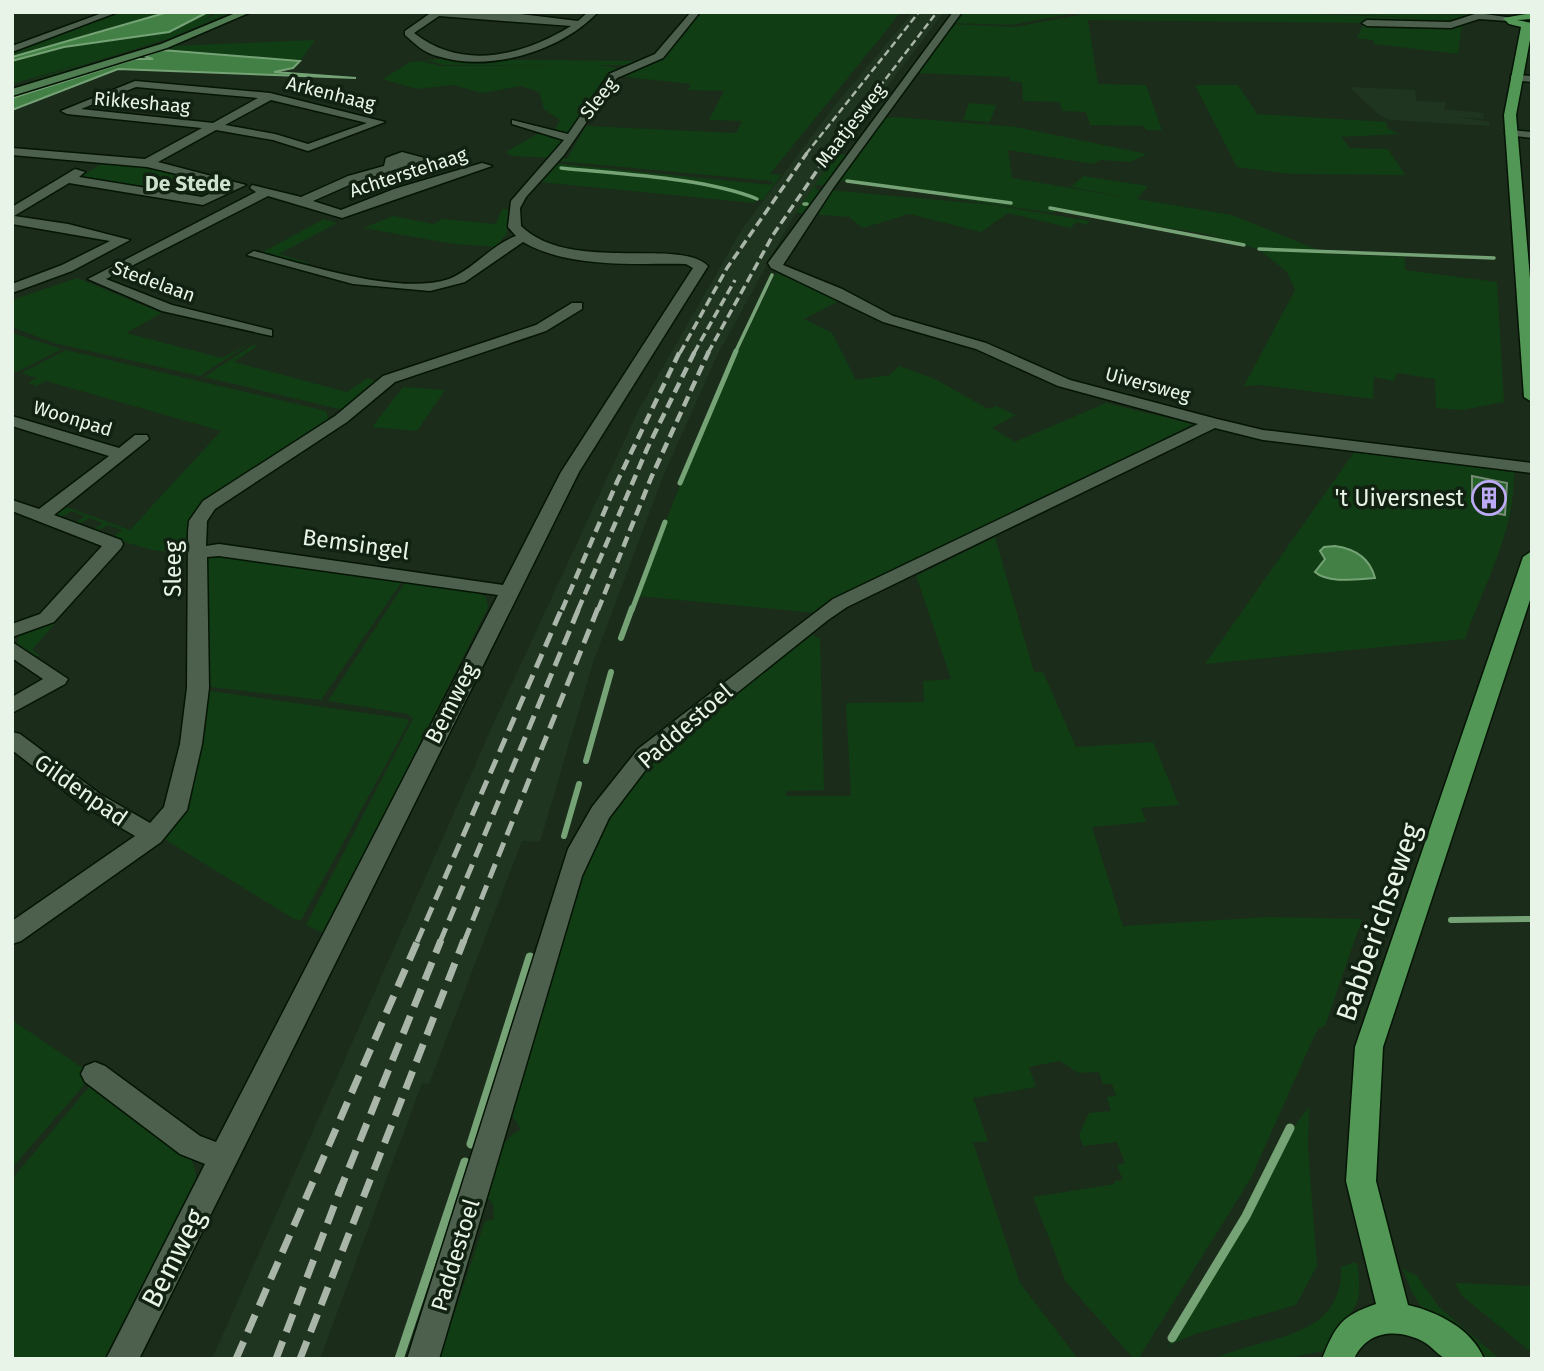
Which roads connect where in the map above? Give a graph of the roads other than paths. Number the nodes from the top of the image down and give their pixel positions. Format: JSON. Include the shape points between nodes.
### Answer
{"nodes":[{"id":1,"x":114,"y":12,"type":"edge"},
{"id":2,"x":247,"y":12,"type":"edge"},
{"id":3,"x":594,"y":12,"type":"edge"},
{"id":4,"x":695,"y":12,"type":"edge"},
{"id":5,"x":958,"y":12,"type":"edge"},
{"id":6,"x":438,"y":13,"type":"edge"},
{"id":7,"x":1508,"y":18,"type":"joint"},
{"id":8,"x":1530,"y":19,"type":"edge"},
{"id":9,"x":1367,"y":23,"type":"dead end"},
{"id":10,"x":582,"y":24,"type":"junction"},
{"id":11,"x":12,"y":49,"type":"edge"},
{"id":12,"x":1516,"y":78,"type":"junction"},
{"id":13,"x":1532,"y":79,"type":"edge"},
{"id":14,"x":12,"y":93,"type":"edge"},
{"id":15,"x":270,"y":96,"type":"junction"},
{"id":16,"x":516,"y":122,"type":"dead end"},
{"id":17,"x":213,"y":126,"type":"junction"},
{"id":18,"x":1511,"y":133,"type":"junction"},
{"id":19,"x":1532,"y":135,"type":"edge"},
{"id":20,"x":569,"y":138,"type":"junction"},
{"id":21,"x":12,"y":151,"type":"edge"},
{"id":22,"x":102,"y":159,"type":"junction"},
{"id":23,"x":147,"y":163,"type":"junction"},
{"id":24,"x":486,"y":166,"type":"dead end"},
{"id":25,"x":390,"y":169,"type":"dead end"},
{"id":26,"x":67,"y":179,"type":"junction"},
{"id":27,"x":240,"y":184,"type":"junction"},
{"id":28,"x":267,"y":191,"type":"junction"},
{"id":29,"x":12,"y":199,"type":"edge"},
{"id":30,"x":31,"y":201,"type":"junction"},
{"id":31,"x":301,"y":202,"type":"junction"},
{"id":32,"x":12,"y":213,"type":"edge"},
{"id":33,"x":12,"y":220,"type":"edge"},
{"id":34,"x":522,"y":238,"type":"junction"},
{"id":35,"x":254,"y":255,"type":"dead end"},
{"id":36,"x":775,"y":263,"type":"joint"},
{"id":37,"x":12,"y":289,"type":"edge"},
{"id":38,"x":578,"y":306,"type":"dead end"},
{"id":39,"x":267,"y":333,"type":"dead end"},
{"id":40,"x":1532,"y":397,"type":"edge"},
{"id":41,"x":12,"y":421,"type":"edge"},
{"id":42,"x":1213,"y":424,"type":"junction"},
{"id":43,"x":141,"y":439,"type":"dead end"},
{"id":44,"x":121,"y":454,"type":"junction"},
{"id":45,"x":1532,"y":468,"type":"edge"},
{"id":46,"x":14,"y":508,"type":"edge"},
{"id":47,"x":41,"y":516,"type":"junction"},
{"id":48,"x":197,"y":552,"type":"junction"},
{"id":49,"x":1531,"y":568,"type":"edge"},
{"id":50,"x":508,"y":591,"type":"junction"},
{"id":51,"x":12,"y":631,"type":"edge"},
{"id":52,"x":12,"y":648,"type":"edge"},
{"id":53,"x":12,"y":706,"type":"edge"},
{"id":54,"x":12,"y":739,"type":"edge"},
{"id":55,"x":153,"y":836,"type":"junction"},
{"id":56,"x":12,"y":934,"type":"edge"},
{"id":57,"x":95,"y":1074,"type":"dead end"},
{"id":58,"x":224,"y":1158,"type":"junction"},
{"id":59,"x":1395,"y":1317,"type":"junction"},
{"id":60,"x":122,"y":1359,"type":"edge"},
{"id":61,"x":423,"y":1359,"type":"edge"},
{"id":62,"x":1338,"y":1359,"type":"edge"},
{"id":63,"x":1468,"y":1359,"type":"edge"}],
"edges":[{"from":1,"to":11,"type":"street"},
{"from":2,"to":14,"type":"street","via":[[172,43]]},
{"from":3,"to":10,"type":"street"},
{"from":4,"to":20,"type":"street","name":"Sleeg","via":[[659,56],[613,76]]},
{"from":5,"to":36,"type":"street","name":"Maatjesweg"},
{"from":6,"to":10,"type":"street"},
{"from":6,"to":10,"type":"street","via":[[408,33],[436,53],[451,56],[514,55]]},
{"from":7,"to":8,"type":"main road"},
{"from":7,"to":9,"type":"street","via":[[1480,16],[1451,25]]},
{"from":8,"to":12,"type":"main road"},
{"from":12,"to":13,"type":"street"},
{"from":12,"to":18,"type":"main road"},
{"from":15,"to":17,"type":"street"},
{"from":15,"to":17,"type":"street","name":"Arkenhaag","via":[[379,122],[308,148]]},
{"from":15,"to":17,"type":"street","name":"Rikkeshaag","via":[[135,84],[67,111]]},
{"from":16,"to":20,"type":"street","name":"Sleeg"},
{"from":17,"to":23,"type":"street"},
{"from":18,"to":19,"type":"street"},
{"from":18,"to":40,"type":"main road"},
{"from":20,"to":34,"type":"street","name":"Sleeg","via":[[515,207],[514,229]]},
{"from":21,"to":22,"type":"street"},
{"from":22,"to":23,"type":"street"},
{"from":22,"to":26,"type":"street"},
{"from":23,"to":27,"type":"street"},
{"from":24,"to":31,"type":"street","name":"Achterstehaag","via":[[342,214]]},
{"from":25,"to":31,"type":"street","name":"Achterstehaag","via":[[342,183]]},
{"from":26,"to":27,"type":"street","via":[[203,201]]},
{"from":26,"to":30,"type":"street"},
{"from":27,"to":28,"type":"street","name":"Achterstehaag"},
{"from":28,"to":31,"type":"street","name":"Achterstehaag"},
{"from":28,"to":39,"type":"street","name":"Stedelaan","via":[[95,279],[167,308]]},
{"from":29,"to":30,"type":"street"},
{"from":30,"to":32,"type":"street"},
{"from":33,"to":37,"type":"street","via":[[123,240]]},
{"from":34,"to":35,"type":"street","via":[[504,244],[458,280],[427,288],[320,272]]},
{"from":34,"to":50,"type":"street","name":"Bemweg","via":[[567,253],[688,260],[700,263],[700,270],[570,472]]},
{"from":36,"to":42,"type":"street","name":"Uiversweg","via":[[888,319],[981,346],[1064,383]]},
{"from":38,"to":48,"type":"street","name":"Sleeg","via":[[541,328],[382,384],[341,419],[209,505],[198,521]]},
{"from":41,"to":44,"type":"street","name":"Woonpad"},
{"from":42,"to":45,"type":"street","name":"Uiversweg","via":[[1263,435]]},
{"from":42,"to":61,"type":"street","name":"Paddestoel","via":[[840,603],[646,754],[600,813],[569,876]]},
{"from":43,"to":44,"type":"street","name":"Woonpad"},
{"from":44,"to":47,"type":"street","name":"Woonpad"},
{"from":46,"to":47,"type":"street"},
{"from":47,"to":51,"type":"street","via":[[114,544],[47,618]]},
{"from":48,"to":50,"type":"street","name":"Bemsingel","via":[[219,550]]},
{"from":48,"to":55,"type":"street","name":"Sleeg","via":[[198,688],[191,744],[179,799]]},
{"from":49,"to":59,"type":"main road","name":"Babberichseweg","via":[[1369,1047],[1361,1181]]},
{"from":50,"to":58,"type":"street","name":"Bemweg"},
{"from":52,"to":53,"type":"street","via":[[58,679]]},
{"from":54,"to":55,"type":"street","name":"Gildenpad","via":[[101,806]]},
{"from":55,"to":56,"type":"street","name":"Sleeg"},
{"from":57,"to":58,"type":"street","via":[[190,1145]]},
{"from":58,"to":60,"type":"street","name":"Bemweg"},
{"from":59,"to":62,"type":"main road","via":[[1373,1319],[1354,1328]]},
{"from":59,"to":63,"type":"main road","via":[[1443,1335]]}]}
